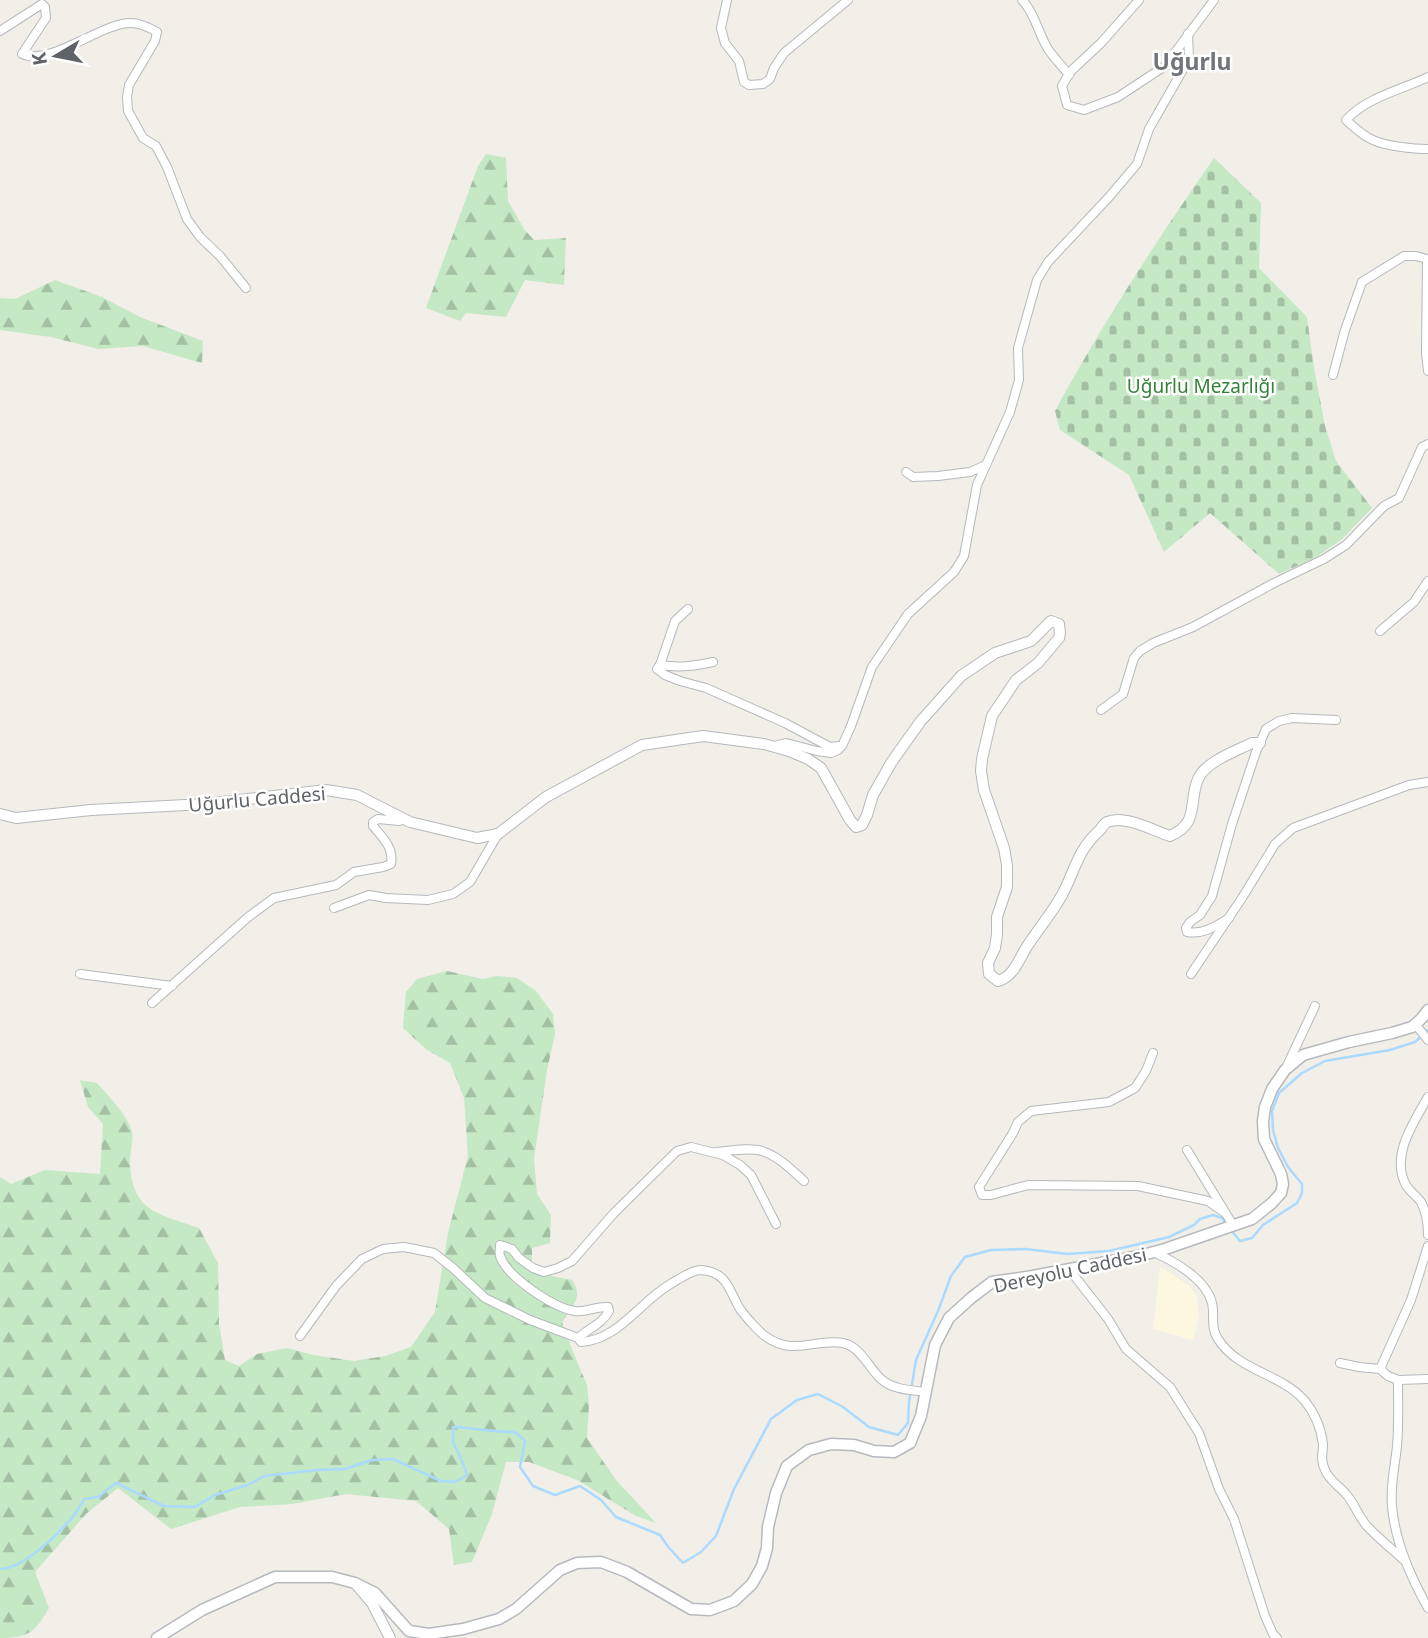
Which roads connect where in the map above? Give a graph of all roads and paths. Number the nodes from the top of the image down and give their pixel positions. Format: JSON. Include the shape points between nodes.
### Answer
{"nodes":[{"id":1,"x":727,"y":0,"type":"edge"},
{"id":2,"x":848,"y":0,"type":"edge"},
{"id":3,"x":1021,"y":0,"type":"edge"},
{"id":4,"x":1139,"y":0,"type":"edge"},
{"id":5,"x":1214,"y":0,"type":"edge"},
{"id":6,"x":0,"y":31,"type":"edge"},
{"id":7,"x":1188,"y":34,"type":"junction"},
{"id":8,"x":1069,"y":75,"type":"junction"},
{"id":9,"x":1428,"y":77,"type":"edge"},
{"id":10,"x":1428,"y":149,"type":"edge"},
{"id":11,"x":246,"y":288,"type":"dead end"},
{"id":12,"x":1428,"y":371,"type":"edge"},
{"id":13,"x":1333,"y":375,"type":"dead end"},
{"id":14,"x":1428,"y":444,"type":"edge"},
{"id":15,"x":986,"y":465,"type":"junction"},
{"id":16,"x":906,"y":472,"type":"dead end"},
{"id":17,"x":1428,"y":581,"type":"edge"},
{"id":18,"x":688,"y":609,"type":"dead end"},
{"id":19,"x":1380,"y":631,"type":"dead end"},
{"id":20,"x":713,"y":662,"type":"dead end"},
{"id":21,"x":660,"y":665,"type":"junction"},
{"id":22,"x":1101,"y":710,"type":"dead end"},
{"id":23,"x":1336,"y":720,"type":"dead end"},
{"id":24,"x":1260,"y":743,"type":"junction"},
{"id":25,"x":772,"y":746,"type":"junction"},
{"id":26,"x":842,"y":746,"type":"junction"},
{"id":27,"x":1428,"y":782,"type":"edge"},
{"id":28,"x":0,"y":814,"type":"edge"},
{"id":29,"x":405,"y":819,"type":"junction"},
{"id":30,"x":498,"y":834,"type":"junction"},
{"id":31,"x":334,"y":908,"type":"dead end"},
{"id":32,"x":1229,"y":918,"type":"junction"},
{"id":33,"x":80,"y":974,"type":"dead end"},
{"id":34,"x":1191,"y":974,"type":"dead end"},
{"id":35,"x":172,"y":986,"type":"junction"},
{"id":36,"x":152,"y":1003,"type":"dead end"},
{"id":37,"x":1315,"y":1006,"type":"dead end"},
{"id":38,"x":1428,"y":1010,"type":"edge"},
{"id":39,"x":1418,"y":1027,"type":"junction"},
{"id":40,"x":1428,"y":1040,"type":"edge"},
{"id":41,"x":1153,"y":1053,"type":"dead end"},
{"id":42,"x":1285,"y":1070,"type":"junction"},
{"id":43,"x":1428,"y":1097,"type":"edge"},
{"id":44,"x":1187,"y":1150,"type":"dead end"},
{"id":45,"x":713,"y":1152,"type":"junction"},
{"id":46,"x":804,"y":1181,"type":"dead end"},
{"id":47,"x":1225,"y":1213,"type":"junction"},
{"id":48,"x":776,"y":1224,"type":"dead end"},
{"id":49,"x":1233,"y":1225,"type":"junction"},
{"id":50,"x":1428,"y":1235,"type":"edge"},
{"id":51,"x":1428,"y":1246,"type":"edge"},
{"id":52,"x":1153,"y":1252,"type":"junction"},
{"id":53,"x":1069,"y":1269,"type":"junction"},
{"id":54,"x":300,"y":1336,"type":"dead end"},
{"id":55,"x":578,"y":1338,"type":"junction"},
{"id":56,"x":1340,"y":1363,"type":"dead end"},
{"id":57,"x":1380,"y":1369,"type":"junction"},
{"id":58,"x":1428,"y":1379,"type":"edge"},
{"id":59,"x":1398,"y":1380,"type":"junction"},
{"id":60,"x":921,"y":1392,"type":"junction"},
{"id":61,"x":1405,"y":1561,"type":"junction"},
{"id":62,"x":355,"y":1583,"type":"junction"},
{"id":63,"x":1428,"y":1608,"type":"edge"},
{"id":64,"x":157,"y":1638,"type":"edge"},
{"id":65,"x":390,"y":1638,"type":"edge"},
{"id":66,"x":1277,"y":1638,"type":"edge"}],
"edges":[{"from":1,"to":2,"type":"street","via":[[721,28],[724,43],[739,61],[744,82],[760,85],[770,79],[784,53]]},
{"from":3,"to":8,"type":"street","via":[[1029,7],[1048,49]]},
{"from":4,"to":8,"type":"street"},
{"from":5,"to":7,"type":"street"},
{"from":6,"to":11,"type":"street","via":[[41,4],[46,18],[22,54],[29,57],[58,51],[118,25],[132,23],[157,32],[129,85],[128,111],[143,138],[156,146],[187,219]]},
{"from":7,"to":8,"type":"street","via":[[1165,66],[1118,97],[1084,110],[1068,105],[1062,86]]},
{"from":7,"to":15,"type":"street","via":[[1189,59],[1137,164],[1037,280],[1018,348],[1019,380]]},
{"from":9,"to":10,"type":"street","via":[[1364,105],[1346,120],[1373,140]]},
{"from":12,"to":13,"type":"street","via":[[1427,259],[1404,256],[1362,282]]},
{"from":14,"to":22,"type":"street","via":[[1422,447],[1399,498],[1384,506],[1346,545],[1140,651],[1123,694]]},
{"from":15,"to":16,"type":"street","via":[[938,476],[914,477]]},
{"from":15,"to":26,"type":"street","via":[[977,485],[964,556],[954,572],[908,614],[872,667]]},
{"from":17,"to":19,"type":"street","via":[[1414,602]]},
{"from":18,"to":21,"type":"street","via":[[675,621]]},
{"from":20,"to":21,"type":"street","via":[[676,668]]},
{"from":21,"to":26,"type":"street","via":[[657,669],[665,675],[706,688],[830,747]]},
{"from":23,"to":24,"type":"street","via":[[1279,721],[1266,729]]},
{"from":24,"to":25,"type":"street","via":[[1210,764],[1198,778],[1190,818],[1177,833],[1170,836],[1125,820],[1108,822],[1080,852],[1063,893],[1012,973],[998,981],[989,974],[988,963],[1007,887],[1007,865],[984,790],[982,759],[992,716],[1016,680],[1054,645],[1059,624],[1051,621],[1031,641],[995,653],[961,676],[891,763],[862,825],[856,827],[850,820],[821,768]]},
{"from":24,"to":32,"type":"street","via":[[1212,896],[1190,922],[1187,933],[1210,930]]},
{"from":25,"to":26,"type":"street","via":[[786,743],[831,753]]},
{"from":25,"to":30,"type":"street","via":[[703,736],[642,745],[546,797]]},
{"from":27,"to":32,"type":"street","via":[[1293,828],[1275,844]]},
{"from":28,"to":29,"type":"street","name":"Uğurlu Caddesi","via":[[16,818],[326,790],[357,795]]},
{"from":29,"to":30,"type":"street","name":"Uğurlu Caddesi","via":[[477,838]]},
{"from":29,"to":35,"type":"street","via":[[373,822],[390,848],[391,864],[354,872],[336,885],[274,898]]},
{"from":30,"to":31,"type":"street","via":[[470,882],[453,894],[428,900],[369,895]]},
{"from":32,"to":34,"type":"street"},
{"from":33,"to":35,"type":"street"},
{"from":35,"to":36,"type":"street"},
{"from":37,"to":42,"type":"street"},
{"from":38,"to":39,"type":"main road"},
{"from":39,"to":40,"type":"street"},
{"from":39,"to":42,"type":"main road","via":[[1303,1055]]},
{"from":41,"to":47,"type":"street","via":[[1135,1088],[1109,1102],[1049,1108],[1024,1116],[979,1186],[982,1195],[1028,1185],[1138,1186],[1208,1200]]},
{"from":42,"to":49,"type":"main road","name":"Dereyolu Caddesi","via":[[1272,1089],[1263,1121],[1264,1139],[1281,1174],[1281,1193],[1251,1219]]},
{"from":43,"to":50,"type":"street","via":[[1408,1133],[1401,1166],[1407,1187],[1428,1218]]},
{"from":44,"to":47,"type":"street"},
{"from":45,"to":46,"type":"street","via":[[761,1150]]},
{"from":45,"to":48,"type":"street","via":[[751,1175]]},
{"from":45,"to":55,"type":"street","via":[[691,1147],[677,1151],[572,1261],[558,1269],[544,1272],[533,1268],[512,1249],[500,1245],[499,1256],[514,1277],[545,1299],[571,1311],[608,1307],[608,1315]]},
{"from":47,"to":49,"type":"street"},
{"from":49,"to":52,"type":"main road","name":"Dereyolu Caddesi"},
{"from":51,"to":57,"type":"street","via":[[1411,1300]]},
{"from":52,"to":53,"type":"main road","name":"Dereyolu Caddesi"},
{"from":52,"to":61,"type":"street","via":[[1197,1279],[1212,1303],[1212,1327],[1226,1349],[1246,1365],[1290,1387],[1307,1404],[1320,1433],[1326,1474],[1348,1496],[1365,1523]]},
{"from":53,"to":60,"type":"main road","name":"Dereyolu Caddesi","via":[[992,1282],[971,1298],[949,1318],[935,1345]]},
{"from":53,"to":66,"type":"street","via":[[1126,1349],[1170,1387],[1199,1433]]},
{"from":54,"to":55,"type":"street","via":[[362,1259],[383,1249],[404,1247],[434,1253],[485,1298]]},
{"from":55,"to":60,"type":"street","via":[[593,1341],[609,1334],[660,1291],[700,1270],[728,1283],[740,1309],[765,1336],[799,1347],[844,1343],[857,1350],[882,1380]]},
{"from":56,"to":57,"type":"street"},
{"from":57,"to":59,"type":"street"},
{"from":58,"to":59,"type":"street"},
{"from":59,"to":61,"type":"street","via":[[1398,1444],[1391,1492]]},
{"from":60,"to":62,"type":"main road","name":"Dereyolu Caddesi","via":[[921,1416],[911,1443],[894,1452],[831,1444],[809,1450],[787,1466],[776,1493],[762,1566],[734,1601],[710,1610],[691,1609],[601,1562],[577,1563],[561,1570],[499,1619],[429,1634],[409,1631],[375,1593]]},
{"from":61,"to":63,"type":"street"},
{"from":62,"to":64,"type":"main road","via":[[332,1577],[275,1577],[202,1610]]},
{"from":62,"to":65,"type":"street","via":[[372,1603]]}]}
